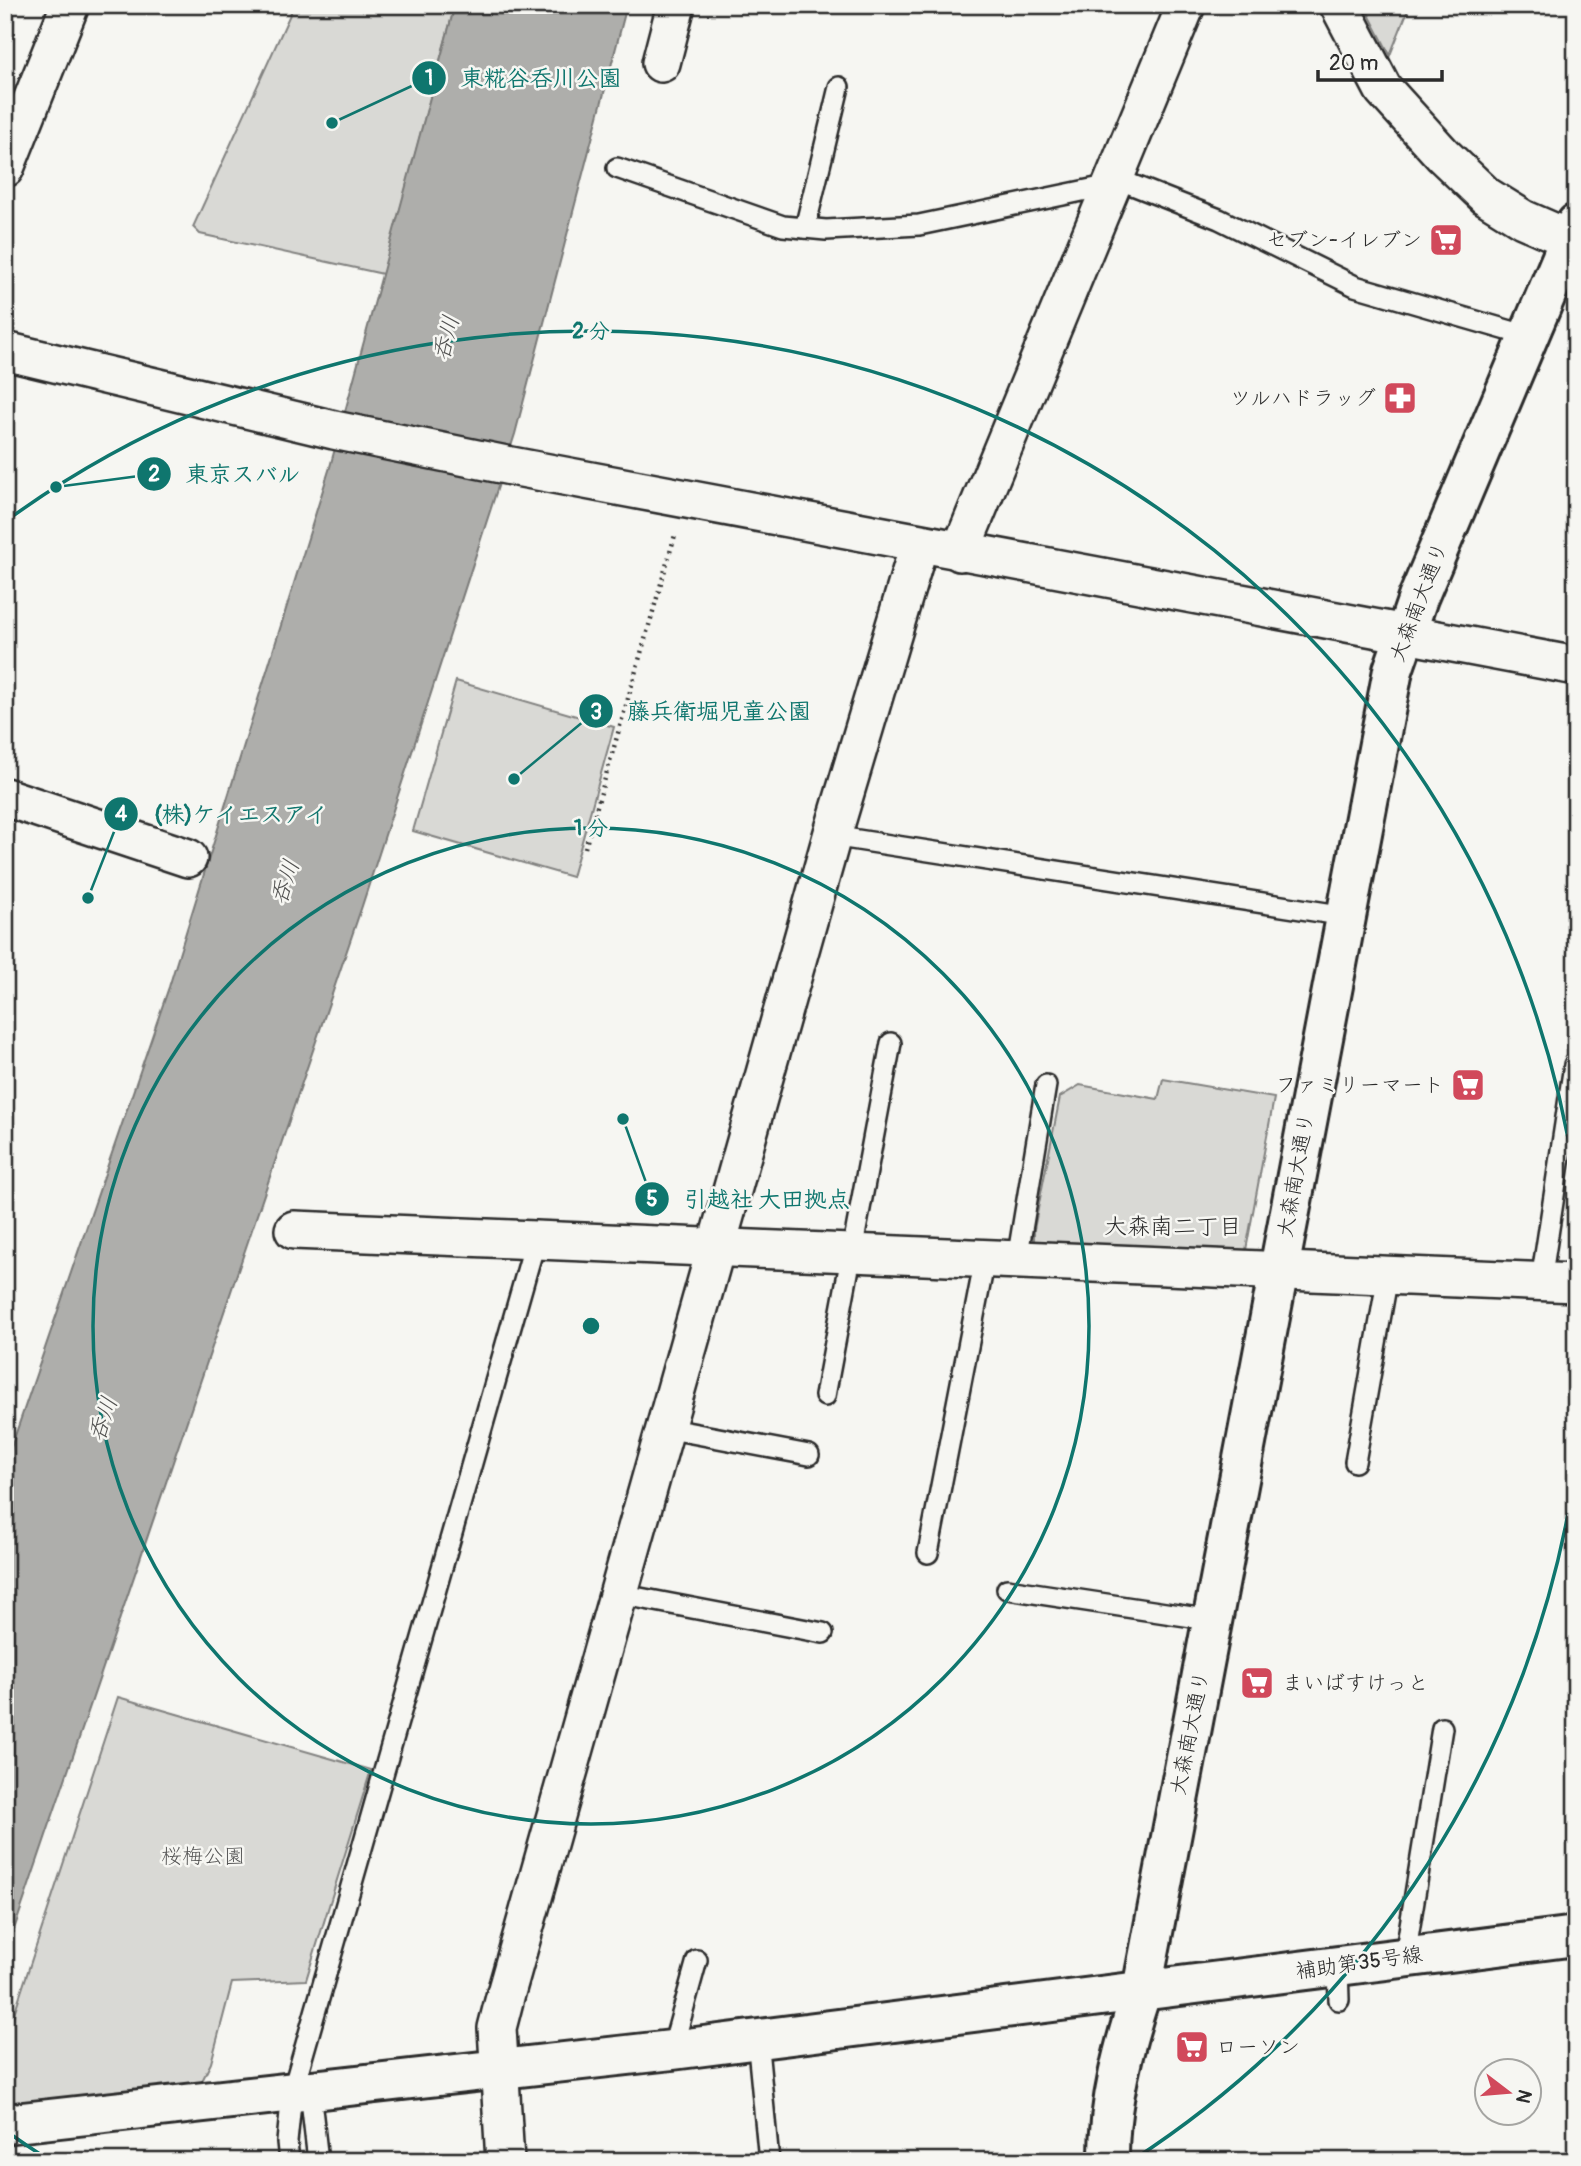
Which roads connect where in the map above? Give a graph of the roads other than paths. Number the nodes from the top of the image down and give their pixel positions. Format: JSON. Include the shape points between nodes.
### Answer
{"nodes":[{"id":1,"x":70,"y":5,"type":"edge"},
{"id":2,"x":676,"y":5,"type":"edge"},
{"id":3,"x":1186,"y":5,"type":"edge"},
{"id":4,"x":1339,"y":5,"type":"edge"},
{"id":5,"x":662,"y":63,"type":"dead end"},
{"id":6,"x":839,"y":87,"type":"dead end"},
{"id":7,"x":5,"y":168,"type":"edge"},
{"id":8,"x":617,"y":168,"type":"dead end"},
{"id":9,"x":1111,"y":183,"type":"junction"},
{"id":10,"x":805,"y":228,"type":"junction"},
{"id":11,"x":1572,"y":232,"type":"edge"},
{"id":12,"x":1528,"y":336,"type":"junction"},
{"id":13,"x":5,"y":351,"type":"edge"},
{"id":14,"x":919,"y":545,"type":"junction"},
{"id":15,"x":960,"y":552,"type":"junction"},
{"id":16,"x":1404,"y":635,"type":"junction"},
{"id":17,"x":1576,"y":666,"type":"edge"},
{"id":18,"x":5,"y":797,"type":"edge"},
{"id":19,"x":821,"y":842,"type":"junction"},
{"id":20,"x":188,"y":858,"type":"dead end"},
{"id":21,"x":1346,"y":916,"type":"junction"},
{"id":22,"x":891,"y":1043,"type":"dead end"},
{"id":23,"x":1574,"y":1065,"type":"edge"},
{"id":24,"x":1046,"y":1085,"type":"dead end"},
{"id":25,"x":294,"y":1230,"type":"dead end"},
{"id":26,"x":536,"y":1239,"type":"junction"},
{"id":27,"x":716,"y":1248,"type":"junction"},
{"id":28,"x":854,"y":1254,"type":"junction"},
{"id":29,"x":1001,"y":1260,"type":"junction"},
{"id":30,"x":1279,"y":1270,"type":"junction"},
{"id":31,"x":1388,"y":1275,"type":"junction"},
{"id":32,"x":1558,"y":1282,"type":"edge"},
{"id":33,"x":825,"y":1396,"type":"dead end"},
{"id":34,"x":666,"y":1428,"type":"junction"},
{"id":35,"x":809,"y":1455,"type":"dead end"},
{"id":36,"x":1355,"y":1462,"type":"dead end"},
{"id":37,"x":928,"y":1553,"type":"dead end"},
{"id":38,"x":1007,"y":1588,"type":"dead end"},
{"id":39,"x":619,"y":1594,"type":"junction"},
{"id":40,"x":1212,"y":1620,"type":"junction"},
{"id":41,"x":823,"y":1633,"type":"dead end"},
{"id":42,"x":1441,"y":1728,"type":"dead end"},
{"id":43,"x":1576,"y":1936,"type":"edge"},
{"id":44,"x":1405,"y":1956,"type":"junction"},
{"id":45,"x":697,"y":1960,"type":"dead end"},
{"id":46,"x":1142,"y":1990,"type":"junction"},
{"id":47,"x":757,"y":2038,"type":"junction"},
{"id":48,"x":672,"y":2050,"type":"junction"},
{"id":49,"x":499,"y":2070,"type":"junction"},
{"id":50,"x":301,"y":2092,"type":"junction"},
{"id":51,"x":5,"y":2124,"type":"edge"},
{"id":52,"x":289,"y":2161,"type":"edge"},
{"id":53,"x":318,"y":2161,"type":"edge"},
{"id":54,"x":505,"y":2161,"type":"edge"},
{"id":55,"x":769,"y":2161,"type":"edge"},
{"id":56,"x":1109,"y":2161,"type":"edge"}],
"edges":[{"from":1,"to":7,"type":"street"},
{"from":2,"to":5,"type":"street"},
{"from":3,"to":9,"type":"street","via":[[1135,96]]},
{"from":4,"to":11,"type":"street","via":[[1383,89],[1443,155],[1486,196],[1523,219]]},
{"from":6,"to":10,"type":"lane"},
{"from":8,"to":10,"type":"lane","via":[[783,226]]},
{"from":9,"to":10,"type":"lane","via":[[919,225]]},
{"from":9,"to":12,"type":"lane","via":[[1125,182],[1219,219],[1355,286]]},
{"from":9,"to":15,"type":"street"},
{"from":11,"to":12,"type":"street","name":"大森南大通り"},
{"from":12,"to":16,"type":"street","name":"大森南大通り"},
{"from":13,"to":14,"type":"street","via":[[334,430]]},
{"from":14,"to":15,"type":"street"},
{"from":14,"to":19,"type":"street"},
{"from":15,"to":16,"type":"street"},
{"from":16,"to":17,"type":"street"},
{"from":16,"to":21,"type":"street","name":"大森南大通り","via":[[1393,670]]},
{"from":18,"to":20,"type":"street"},
{"from":19,"to":21,"type":"lane"},
{"from":19,"to":27,"type":"street"},
{"from":21,"to":30,"type":"street","name":"大森南大通り"},
{"from":22,"to":28,"type":"lane"},
{"from":23,"to":32,"type":"lane"},
{"from":24,"to":29,"type":"lane"},
{"from":25,"to":26,"type":"street"},
{"from":26,"to":27,"type":"street"},
{"from":26,"to":50,"type":"lane"},
{"from":27,"to":28,"type":"street"},
{"from":27,"to":34,"type":"street"},
{"from":28,"to":29,"type":"street"},
{"from":28,"to":33,"type":"lane","via":[[845,1279]]},
{"from":29,"to":30,"type":"street"},
{"from":29,"to":37,"type":"lane"},
{"from":30,"to":31,"type":"street"},
{"from":30,"to":40,"type":"street","name":"大森南大通り"},
{"from":31,"to":32,"type":"street","via":[[1496,1289]]},
{"from":31,"to":36,"type":"lane"},
{"from":34,"to":35,"type":"lane"},
{"from":34,"to":39,"type":"street"},
{"from":38,"to":40,"type":"lane"},
{"from":39,"to":41,"type":"lane"},
{"from":39,"to":49,"type":"street","via":[[497,2028]]},
{"from":40,"to":46,"type":"street","name":"大森南大通り"},
{"from":42,"to":44,"type":"lane"},
{"from":43,"to":44,"type":"street","name":"補助第35号線"},
{"from":44,"to":46,"type":"street","name":"補助第35号線","via":[[1338,1983]]},
{"from":45,"to":48,"type":"lane"},
{"from":46,"to":47,"type":"street","name":"補助第35号線"},
{"from":46,"to":56,"type":"street","name":"大森南大通り","via":[[1129,2030],[1109,2135]]},
{"from":47,"to":48,"type":"street","name":"補助第35号線"},
{"from":47,"to":55,"type":"lane"},
{"from":48,"to":49,"type":"street","name":"補助第35号線"},
{"from":49,"to":50,"type":"street","name":"補助第35号線"},
{"from":49,"to":54,"type":"street"},
{"from":50,"to":51,"type":"street","name":"補助第35号線"},
{"from":50,"to":52,"type":"lane","via":[[287,2142]]},
{"from":50,"to":53,"type":"lane"}]}
